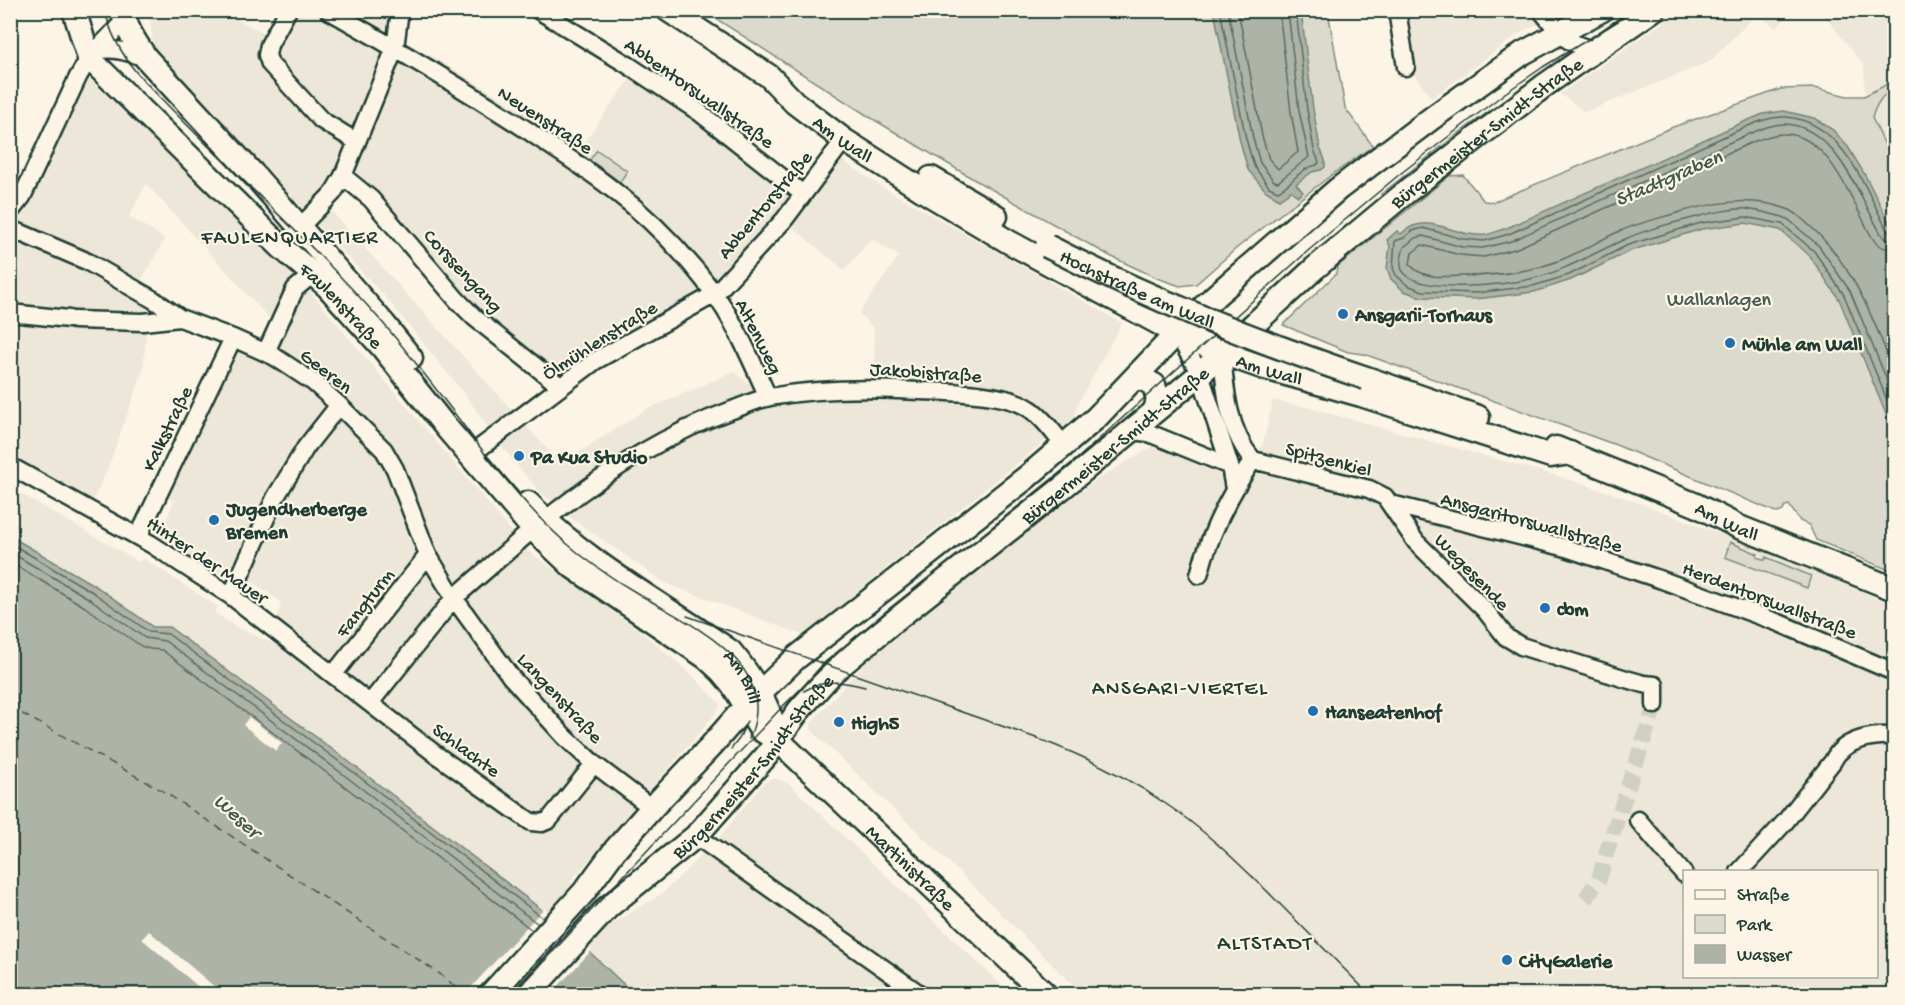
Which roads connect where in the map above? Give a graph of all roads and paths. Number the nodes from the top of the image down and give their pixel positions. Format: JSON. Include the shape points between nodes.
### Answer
{"nodes":[{"id":1,"x":74,"y":10,"type":"edge"},
{"id":2,"x":288,"y":10,"type":"edge"},
{"id":3,"x":328,"y":10,"type":"edge"},
{"id":4,"x":399,"y":10,"type":"edge"},
{"id":5,"x":538,"y":10,"type":"edge"},
{"id":6,"x":668,"y":10,"type":"edge"},
{"id":7,"x":1397,"y":10,"type":"edge"},
{"id":8,"x":1541,"y":10,"type":"edge"},
{"id":9,"x":1602,"y":10,"type":"edge"},
{"id":10,"x":1653,"y":10,"type":"edge"},
{"id":11,"x":124,"y":16,"type":"edge"},
{"id":12,"x":1558,"y":33,"type":"junction"},
{"id":13,"x":395,"y":48,"type":"junction"},
{"id":14,"x":1596,"y":51,"type":"junction"},
{"id":15,"x":92,"y":55,"type":"junction"},
{"id":16,"x":146,"y":58,"type":"junction"},
{"id":17,"x":1406,"y":67,"type":"dead end"},
{"id":18,"x":795,"y":103,"type":"junction"},
{"id":19,"x":844,"y":140,"type":"junction"},
{"id":20,"x":357,"y":142,"type":"junction"},
{"id":21,"x":343,"y":176,"type":"junction"},
{"id":22,"x":803,"y":194,"type":"junction"},
{"id":23,"x":10,"y":212,"type":"edge"},
{"id":24,"x":300,"y":227,"type":"junction"},
{"id":25,"x":10,"y":230,"type":"edge"},
{"id":26,"x":314,"y":273,"type":"junction"},
{"id":27,"x":715,"y":294,"type":"junction"},
{"id":28,"x":10,"y":313,"type":"edge"},
{"id":29,"x":180,"y":318,"type":"junction"},
{"id":30,"x":1177,"y":333,"type":"junction"},
{"id":31,"x":233,"y":338,"type":"junction"},
{"id":32,"x":266,"y":352,"type":"junction"},
{"id":33,"x":1222,"y":353,"type":"junction"},
{"id":34,"x":1200,"y":374,"type":"junction"},
{"id":35,"x":1134,"y":379,"type":"junction"},
{"id":36,"x":560,"y":386,"type":"junction"},
{"id":37,"x":768,"y":397,"type":"junction"},
{"id":38,"x":339,"y":405,"type":"junction"},
{"id":39,"x":1155,"y":410,"type":"junction"},
{"id":40,"x":1132,"y":431,"type":"junction"},
{"id":41,"x":1064,"y":445,"type":"junction"},
{"id":42,"x":481,"y":447,"type":"junction"},
{"id":43,"x":1570,"y":453,"type":"junction"},
{"id":44,"x":1253,"y":460,"type":"junction"},
{"id":45,"x":10,"y":466,"type":"edge"},
{"id":46,"x":1230,"y":466,"type":"junction"},
{"id":47,"x":1234,"y":489,"type":"junction"},
{"id":48,"x":1390,"y":504,"type":"junction"},
{"id":49,"x":539,"y":525,"type":"junction"},
{"id":50,"x":138,"y":537,"type":"junction"},
{"id":51,"x":428,"y":555,"type":"junction"},
{"id":52,"x":1199,"y":575,"type":"dead end"},
{"id":53,"x":1662,"y":580,"type":"joint"},
{"id":54,"x":1894,"y":589,"type":"edge"},
{"id":55,"x":231,"y":596,"type":"junction"},
{"id":56,"x":454,"y":598,"type":"junction"},
{"id":57,"x":1894,"y":672,"type":"edge"},
{"id":58,"x":333,"y":675,"type":"junction"},
{"id":59,"x":753,"y":700,"type":"junction"},
{"id":60,"x":370,"y":703,"type":"junction"},
{"id":61,"x":1654,"y":705,"type":"tunnel mouth"},
{"id":62,"x":1894,"y":736,"type":"edge"},
{"id":63,"x":778,"y":740,"type":"junction"},
{"id":64,"x":594,"y":764,"type":"junction"},
{"id":65,"x":652,"y":808,"type":"junction"},
{"id":66,"x":1638,"y":820,"type":"dead end"},
{"id":67,"x":696,"y":836,"type":"junction"},
{"id":68,"x":1741,"y":870,"type":"edge"},
{"id":69,"x":1683,"y":873,"type":"edge"},
{"id":70,"x":491,"y":994,"type":"edge"},
{"id":71,"x":528,"y":994,"type":"edge"},
{"id":72,"x":920,"y":994,"type":"edge"},
{"id":73,"x":1045,"y":994,"type":"edge"}],
"edges":[{"from":1,"to":15,"type":"main road","name":"Faulenstraße"},
{"from":2,"to":20,"type":"street","via":[[269,45],[270,64],[321,120]]},
{"from":3,"to":13,"type":"street","name":"Neuenstraße"},
{"from":4,"to":13,"type":"street"},
{"from":5,"to":22,"type":"street","name":"Abbentorswallstraße","via":[[699,111]]},
{"from":6,"to":18,"type":"main road","name":"Am Wall","via":[[769,76]]},
{"from":7,"to":17,"type":"street"},
{"from":8,"to":12,"type":"street"},
{"from":9,"to":12,"type":"main road","name":"Bürgermeister-Smidt-Straße"},
{"from":10,"to":14,"type":"main road","name":"Bürgermeister-Smidt-Straße"},
{"from":11,"to":15,"type":"street"},
{"from":11,"to":16,"type":"main road","name":"Faulenstraße"},
{"from":12,"to":14,"type":"street","via":[[1578,46]]},
{"from":12,"to":30,"type":"main road","name":"Bürgermeister-Smidt-Straße","via":[[1523,52],[1338,189]]},
{"from":13,"to":20,"type":"street"},
{"from":13,"to":27,"type":"street","name":"Neuenstraße","via":[[611,188],[639,211]]},
{"from":14,"to":33,"type":"main road","name":"Bürgermeister-Smidt-Straße","via":[[1545,85],[1405,193]]},
{"from":15,"to":16,"type":"street","via":[[107,48]]},
{"from":15,"to":23,"type":"street","via":[[60,113],[22,197]]},
{"from":15,"to":26,"type":"main road","name":"Faulenstraße","via":[[281,248]]},
{"from":16,"to":24,"type":"main road","name":"Faulenstraße"},
{"from":18,"to":19,"type":"main road","name":"Am Wall"},
{"from":18,"to":43,"type":"main road","name":"Hochstraße am Wall","bridge":true,"via":[[819,106],[1047,246],[1186,312]]},
{"from":19,"to":22,"type":"street","name":"Abbentorstraße"},
{"from":19,"to":30,"type":"main road","name":"Am Wall","via":[[953,209]]},
{"from":20,"to":21,"type":"street"},
{"from":21,"to":24,"type":"street","via":[[333,193]]},
{"from":21,"to":36,"type":"street","name":"Corssengang","via":[[371,199],[457,300]]},
{"from":22,"to":27,"type":"street","name":"Abbentorstraße"},
{"from":24,"to":42,"type":"main road","name":"Faulenstraße","via":[[384,324]]},
{"from":25,"to":29,"type":"street","name":"Geeren","via":[[86,261]]},
{"from":26,"to":32,"type":"street","via":[[296,290]]},
{"from":26,"to":49,"type":"main road","name":"Faulenstraße","via":[[383,348],[445,426]]},
{"from":27,"to":36,"type":"street","name":"Ölmühlenstraße","via":[[603,356]]},
{"from":27,"to":37,"type":"street","name":"Altenweg"},
{"from":28,"to":29,"type":"street","via":[[143,322]]},
{"from":29,"to":31,"type":"street","name":"Geeren"},
{"from":30,"to":33,"type":"main road","name":"Am Wall"},
{"from":30,"to":34,"type":"street"},
{"from":30,"to":35,"type":"main road","name":"Bürgermeister-Smidt-Straße"},
{"from":31,"to":32,"type":"street","name":"Geeren"},
{"from":31,"to":50,"type":"street","name":"Kalkstraße"},
{"from":32,"to":38,"type":"street","name":"Geeren","via":[[314,382]]},
{"from":33,"to":34,"type":"main road","name":"Bürgermeister-Smidt-Straße"},
{"from":33,"to":43,"type":"main road","name":"Am Wall","via":[[1551,456]]},
{"from":33,"to":44,"type":"street","via":[[1226,400],[1242,447]]},
{"from":34,"to":39,"type":"main road","name":"Bürgermeister-Smidt-Straße"},
{"from":34,"to":46,"type":"street"},
{"from":35,"to":39,"type":"main road","via":[[1155,385]]},
{"from":35,"to":41,"type":"main road","name":"Bürgermeister-Smidt-Straße"},
{"from":36,"to":42,"type":"street","name":"Ölmühlenstraße"},
{"from":37,"to":41,"type":"street","name":"Jakobistraße","via":[[845,388],[991,396],[1032,409]]},
{"from":37,"to":49,"type":"street","name":"Jakobistraße","via":[[710,418],[663,441],[604,475]]},
{"from":38,"to":51,"type":"street","name":"Geeren","via":[[384,450]]},
{"from":38,"to":55,"type":"street","via":[[306,447],[275,498]]},
{"from":39,"to":40,"type":"main road","name":"Bürgermeister-Smidt-Straße"},
{"from":40,"to":46,"type":"street","via":[[1149,433]]},
{"from":40,"to":63,"type":"main road","name":"Bürgermeister-Smidt-Straße","via":[[833,672]]},
{"from":41,"to":59,"type":"main road","name":"Bürgermeister-Smidt-Straße","via":[[799,656]]},
{"from":42,"to":49,"type":"main road","name":"Faulenstraße"},
{"from":43,"to":54,"type":"main road","name":"Am Wall"},
{"from":44,"to":47,"type":"street"},
{"from":44,"to":48,"type":"street","name":"Spitzenkiel","via":[[1369,489]]},
{"from":45,"to":50,"type":"street","name":"Hinter der Mauer"},
{"from":46,"to":47,"type":"street"},
{"from":47,"to":52,"type":"street"},
{"from":48,"to":53,"type":"street","name":"Ansgaritorswallstraße","via":[[1563,547]]},
{"from":48,"to":61,"type":"street","name":"Wegesende","via":[[1416,542],[1485,610],[1506,637],[1521,646],[1655,685]]},
{"from":49,"to":56,"type":"street","name":"Jakobistraße"},
{"from":49,"to":59,"type":"main road","name":"Am Brill","via":[[573,567],[706,658]]},
{"from":50,"to":55,"type":"street","name":"Hinter der Mauer"},
{"from":51,"to":56,"type":"street","name":"Geeren"},
{"from":51,"to":58,"type":"street","name":"Fangturm"},
{"from":53,"to":57,"type":"street","name":"Herdentorswallstraße","via":[[1779,623]]},
{"from":55,"to":58,"type":"street","name":"Hinter der Mauer"},
{"from":56,"to":60,"type":"street"},
{"from":56,"to":64,"type":"street","name":"Langenstraße","via":[[511,677]]},
{"from":58,"to":60,"type":"street","name":"Hinter der Mauer"},
{"from":59,"to":63,"type":"main road","name":"Am Brill","via":[[761,730]]},
{"from":59,"to":65,"type":"main road","name":"Bürgermeister-Smidt-Straße"},
{"from":60,"to":64,"type":"street","name":"Schlachte","via":[[531,822],[549,820]]},
{"from":62,"to":68,"type":"street","via":[[1877,735],[1854,741],[1836,753],[1785,822]]},
{"from":63,"to":67,"type":"main road","name":"Bürgermeister-Smidt-Straße"},
{"from":63,"to":73,"type":"main road","name":"Martinistraße"},
{"from":64,"to":65,"type":"street","name":"Langenstraße"},
{"from":65,"to":70,"type":"main road","name":"Bürgermeister-Smidt-Straße","via":[[584,892]]},
{"from":66,"to":69,"type":"street"},
{"from":67,"to":71,"type":"main road","name":"Bürgermeister-Smidt-Straße","via":[[605,910]]},
{"from":67,"to":72,"type":"street"}]}
